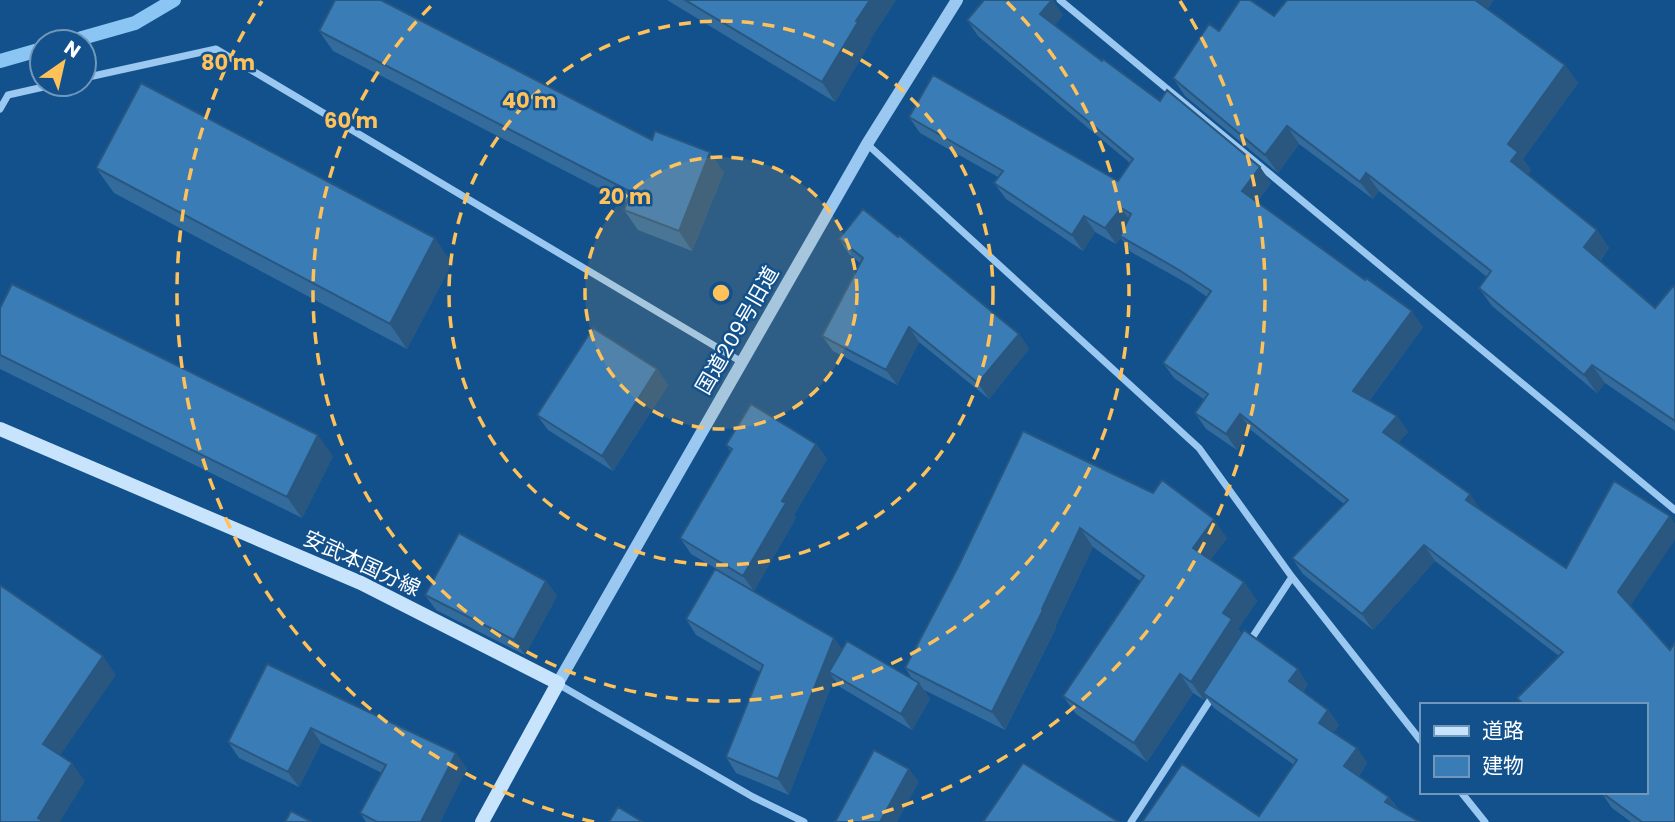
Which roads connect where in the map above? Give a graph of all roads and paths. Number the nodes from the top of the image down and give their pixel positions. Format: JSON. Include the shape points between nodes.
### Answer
{"nodes":[{"id":1,"x":957,"y":0,"type":"edge"},
{"id":2,"x":1060,"y":0,"type":"edge"},
{"id":3,"x":98,"y":75,"type":"edge"},
{"id":4,"x":28,"y":91,"type":"edge"},
{"id":5,"x":0,"y":109,"type":"edge"},
{"id":6,"x":867,"y":144,"type":"junction"},
{"id":7,"x":740,"y":361,"type":"junction"},
{"id":8,"x":0,"y":429,"type":"edge"},
{"id":9,"x":1675,"y":510,"type":"edge"},
{"id":10,"x":1292,"y":577,"type":"junction"},
{"id":11,"x":1246,"y":647,"type":"edge"},
{"id":12,"x":1223,"y":682,"type":"edge"},
{"id":13,"x":558,"y":683,"type":"junction"},
{"id":14,"x":1420,"y":740,"type":"edge"},
{"id":15,"x":1463,"y":794,"type":"edge"},
{"id":16,"x":482,"y":822,"type":"edge"},
{"id":17,"x":804,"y":822,"type":"edge"},
{"id":18,"x":1131,"y":822,"type":"edge"},
{"id":19,"x":1485,"y":822,"type":"edge"}],
"edges":[{"from":1,"to":6,"type":"street","name":"国道209号旧道"},
{"from":2,"to":9,"type":"street"},
{"from":3,"to":7,"type":"street","via":[[216,49]]},
{"from":4,"to":5,"type":"street","via":[[8,95]]},
{"from":6,"to":7,"type":"street","name":"国道209号旧道"},
{"from":6,"to":10,"type":"street","via":[[1199,448]]},
{"from":7,"to":13,"type":"street","name":"国道209号旧道"},
{"from":8,"to":13,"type":"main road","name":"安武本国分線","via":[[361,583]]},
{"from":10,"to":11,"type":"street"},
{"from":10,"to":14,"type":"street"},
{"from":12,"to":18,"type":"street"},
{"from":13,"to":16,"type":"main road"},
{"from":13,"to":17,"type":"street"},
{"from":15,"to":19,"type":"street"}]}
